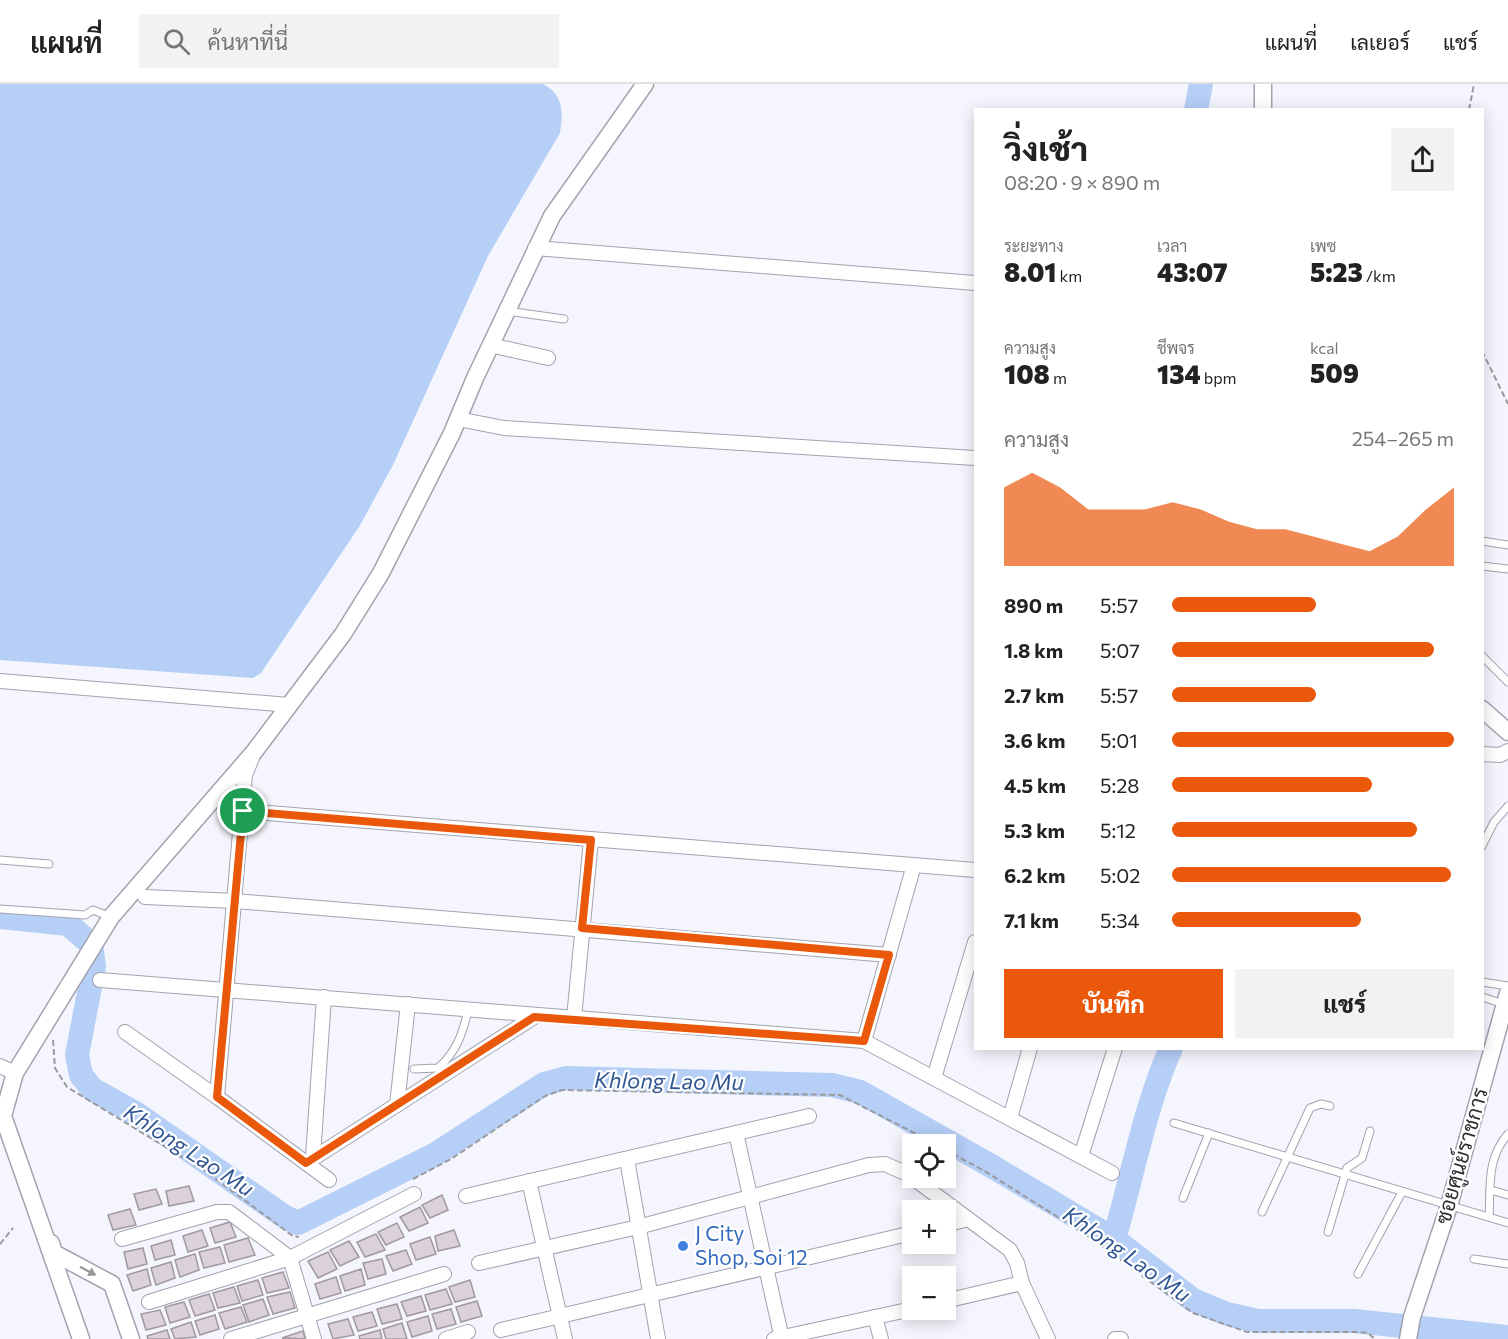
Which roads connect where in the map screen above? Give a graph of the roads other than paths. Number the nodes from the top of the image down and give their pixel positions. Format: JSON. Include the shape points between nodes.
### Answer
{"nodes":[{"id":1,"x":645,"y":84,"type":"edge"},
{"id":2,"x":1263,"y":84,"type":"edge"},
{"id":3,"x":1263,"y":108,"type":"edge"},
{"id":4,"x":535,"y":248,"type":"junction"},
{"id":5,"x":974,"y":283,"type":"edge"},
{"id":6,"x":506,"y":311,"type":"junction"},
{"id":7,"x":564,"y":319,"type":"dead end"},
{"id":8,"x":490,"y":345,"type":"junction"},
{"id":9,"x":548,"y":358,"type":"dead end"},
{"id":10,"x":458,"y":419,"type":"junction"},
{"id":11,"x":974,"y":458,"type":"edge"},
{"id":12,"x":1484,"y":542,"type":"edge"},
{"id":13,"x":1508,"y":545,"type":"edge"},
{"id":14,"x":1484,"y":566,"type":"edge"},
{"id":15,"x":1508,"y":569,"type":"edge"},
{"id":16,"x":1484,"y":658,"type":"edge"},
{"id":17,"x":0,"y":681,"type":"edge"},
{"id":18,"x":1508,"y":682,"type":"edge"},
{"id":19,"x":289,"y":705,"type":"junction"},
{"id":20,"x":1484,"y":711,"type":"edge"},
{"id":21,"x":1508,"y":732,"type":"edge"},
{"id":22,"x":1508,"y":751,"type":"edge"},
{"id":23,"x":254,"y":752,"type":"junction"},
{"id":24,"x":1484,"y":754,"type":"edge"},
{"id":25,"x":1508,"y":806,"type":"edge"},
{"id":26,"x":243,"y":811,"type":"junction"},
{"id":27,"x":591,"y":840,"type":"junction"},
{"id":28,"x":1484,"y":842,"type":"edge"},
{"id":29,"x":0,"y":860,"type":"edge"},
{"id":30,"x":49,"y":864,"type":"dead end"},
{"id":31,"x":914,"y":865,"type":"junction"},
{"id":32,"x":974,"y":870,"type":"edge"},
{"id":33,"x":145,"y":897,"type":"dead end"},
{"id":34,"x":235,"y":901,"type":"junction"},
{"id":35,"x":0,"y":909,"type":"edge"},
{"id":36,"x":108,"y":921,"type":"junction"},
{"id":37,"x":582,"y":928,"type":"junction"},
{"id":38,"x":974,"y":945,"type":"edge"},
{"id":39,"x":889,"y":955,"type":"junction"},
{"id":40,"x":100,"y":980,"type":"dead end"},
{"id":41,"x":1484,"y":982,"type":"edge"},
{"id":42,"x":1508,"y":986,"type":"edge"},
{"id":43,"x":227,"y":989,"type":"junction"},
{"id":44,"x":324,"y":997,"type":"junction"},
{"id":45,"x":1484,"y":997,"type":"edge"},
{"id":46,"x":1506,"y":999,"type":"edge"},
{"id":47,"x":408,"y":1004,"type":"junction"},
{"id":48,"x":468,"y":1010,"type":"junction"},
{"id":49,"x":534,"y":1017,"type":"junction"},
{"id":50,"x":574,"y":1018,"type":"junction"},
{"id":51,"x":126,"y":1032,"type":"dead end"},
{"id":52,"x":864,"y":1041,"type":"junction"},
{"id":53,"x":1029,"y":1050,"type":"edge"},
{"id":54,"x":1114,"y":1050,"type":"edge"},
{"id":55,"x":414,"y":1069,"type":"dead end"},
{"id":56,"x":8,"y":1070,"type":"edge"},
{"id":57,"x":934,"y":1078,"type":"junction"},
{"id":58,"x":217,"y":1097,"type":"junction"},
{"id":59,"x":397,"y":1105,"type":"junction"},
{"id":60,"x":1330,"y":1106,"type":"dead end"},
{"id":61,"x":809,"y":1116,"type":"dead end"},
{"id":62,"x":1010,"y":1118,"type":"junction"},
{"id":63,"x":1174,"y":1123,"type":"dead end"},
{"id":64,"x":1370,"y":1131,"type":"dead end"},
{"id":65,"x":736,"y":1133,"type":"junction"},
{"id":66,"x":1209,"y":1133,"type":"junction"},
{"id":67,"x":1508,"y":1134,"type":"edge"},
{"id":68,"x":1081,"y":1156,"type":"junction"},
{"id":69,"x":1288,"y":1156,"type":"junction"},
{"id":70,"x":627,"y":1159,"type":"junction"},
{"id":71,"x":310,"y":1160,"type":"junction"},
{"id":72,"x":902,"y":1172,"type":"edge"},
{"id":73,"x":1112,"y":1173,"type":"dead end"},
{"id":74,"x":1345,"y":1174,"type":"junction"},
{"id":75,"x":329,"y":1180,"type":"dead end"},
{"id":76,"x":529,"y":1181,"type":"junction"},
{"id":77,"x":927,"y":1188,"type":"edge"},
{"id":78,"x":1490,"y":1191,"type":"junction"},
{"id":79,"x":1402,"y":1192,"type":"junction"},
{"id":80,"x":414,"y":1194,"type":"dead end"},
{"id":81,"x":1508,"y":1195,"type":"edge"},
{"id":82,"x":466,"y":1196,"type":"dead end"},
{"id":83,"x":750,"y":1197,"type":"junction"},
{"id":84,"x":1183,"y":1198,"type":"dead end"},
{"id":85,"x":1449,"y":1206,"type":"junction"},
{"id":86,"x":1263,"y":1212,"type":"dead end"},
{"id":87,"x":1489,"y":1217,"type":"junction"},
{"id":88,"x":968,"y":1219,"type":"junction"},
{"id":89,"x":956,"y":1222,"type":"edge"},
{"id":90,"x":1508,"y":1223,"type":"edge"},
{"id":91,"x":638,"y":1227,"type":"junction"},
{"id":92,"x":1328,"y":1232,"type":"dead end"},
{"id":93,"x":902,"y":1235,"type":"edge"},
{"id":94,"x":122,"y":1239,"type":"dead end"},
{"id":95,"x":543,"y":1248,"type":"junction"},
{"id":96,"x":290,"y":1258,"type":"junction"},
{"id":97,"x":1474,"y":1259,"type":"dead end"},
{"id":98,"x":479,"y":1263,"type":"dead end"},
{"id":99,"x":1508,"y":1264,"type":"edge"},
{"id":100,"x":766,"y":1268,"type":"junction"},
{"id":101,"x":444,"y":1274,"type":"dead end"},
{"id":102,"x":1358,"y":1274,"type":"dead end"},
{"id":103,"x":1022,"y":1283,"type":"junction"},
{"id":104,"x":649,"y":1296,"type":"junction"},
{"id":105,"x":956,"y":1298,"type":"edge"},
{"id":106,"x":149,"y":1302,"type":"dead end"},
{"id":107,"x":902,"y":1311,"type":"edge"},
{"id":108,"x":307,"y":1315,"type":"junction"},
{"id":109,"x":560,"y":1317,"type":"junction"},
{"id":110,"x":875,"y":1317,"type":"junction"},
{"id":111,"x":501,"y":1330,"type":"dead end"},
{"id":112,"x":468,"y":1332,"type":"dead end"},
{"id":113,"x":778,"y":1338,"type":"edge"},
{"id":114,"x":81,"y":1339,"type":"edge"},
{"id":115,"x":131,"y":1339,"type":"edge"},
{"id":116,"x":231,"y":1339,"type":"edge"},
{"id":117,"x":314,"y":1339,"type":"edge"},
{"id":118,"x":446,"y":1339,"type":"edge"},
{"id":119,"x":565,"y":1339,"type":"edge"},
{"id":120,"x":658,"y":1339,"type":"edge"},
{"id":121,"x":881,"y":1339,"type":"edge"},
{"id":122,"x":1048,"y":1339,"type":"edge"},
{"id":123,"x":1115,"y":1339,"type":"edge"},
{"id":124,"x":1121,"y":1339,"type":"edge"},
{"id":125,"x":1408,"y":1339,"type":"edge"}],
"edges":[{"from":1,"to":4,"type":"street","via":[[552,216]]},
{"from":2,"to":3,"type":"street"},
{"from":4,"to":5,"type":"street"},
{"from":4,"to":6,"type":"street"},
{"from":6,"to":7,"type":"lane"},
{"from":6,"to":8,"type":"street"},
{"from":8,"to":9,"type":"street"},
{"from":8,"to":10,"type":"street"},
{"from":10,"to":11,"type":"street","via":[[504,429]]},
{"from":10,"to":19,"type":"street","via":[[381,573],[343,634]]},
{"from":12,"to":13,"type":"lane"},
{"from":14,"to":15,"type":"lane"},
{"from":16,"to":18,"type":"lane"},
{"from":17,"to":19,"type":"street"},
{"from":19,"to":23,"type":"street"},
{"from":20,"to":21,"type":"street"},
{"from":22,"to":24,"type":"street"},
{"from":23,"to":26,"type":"street","via":[[245,775]]},
{"from":23,"to":36,"type":"street"},
{"from":25,"to":28,"type":"lane"},
{"from":26,"to":27,"type":"street"},
{"from":26,"to":34,"type":"street"},
{"from":27,"to":31,"type":"street"},
{"from":27,"to":37,"type":"street"},
{"from":29,"to":30,"type":"lane"},
{"from":31,"to":32,"type":"street"},
{"from":31,"to":39,"type":"street"},
{"from":33,"to":34,"type":"street"},
{"from":34,"to":37,"type":"street"},
{"from":34,"to":43,"type":"street"},
{"from":35,"to":36,"type":"lane","via":[[85,915],[93,910]]},
{"from":36,"to":56,"type":"street","via":[[77,973]]},
{"from":37,"to":39,"type":"street"},
{"from":37,"to":50,"type":"street"},
{"from":38,"to":57,"type":"street"},
{"from":39,"to":52,"type":"street"},
{"from":40,"to":43,"type":"street"},
{"from":41,"to":42,"type":"lane"},
{"from":43,"to":44,"type":"street"},
{"from":43,"to":58,"type":"street"},
{"from":44,"to":47,"type":"street"},
{"from":44,"to":71,"type":"street"},
{"from":45,"to":46,"type":"lane"},
{"from":46,"to":85,"type":"street","name":"ซอยศูนย์ราชการ"},
{"from":47,"to":48,"type":"street"},
{"from":47,"to":59,"type":"street"},
{"from":48,"to":49,"type":"street"},
{"from":48,"to":55,"type":"lane","via":[[460,1040],[449,1058],[438,1068]]},
{"from":49,"to":50,"type":"street"},
{"from":49,"to":59,"type":"street"},
{"from":50,"to":52,"type":"street"},
{"from":51,"to":58,"type":"street"},
{"from":52,"to":57,"type":"street"},
{"from":53,"to":62,"type":"street"},
{"from":54,"to":68,"type":"street"},
{"from":56,"to":114,"type":"street","via":[[3,1116]]},
{"from":56,"to":115,"type":"street","one_way":true,"via":[[8,1113],[54,1253],[112,1284]]},
{"from":57,"to":62,"type":"street"},
{"from":58,"to":71,"type":"street"},
{"from":59,"to":71,"type":"street"},
{"from":60,"to":69,"type":"lane","via":[[1310,1108]]},
{"from":61,"to":65,"type":"street"},
{"from":62,"to":68,"type":"street"},
{"from":63,"to":66,"type":"lane"},
{"from":64,"to":74,"type":"lane","via":[[1362,1158]]},
{"from":65,"to":70,"type":"street"},
{"from":65,"to":83,"type":"street"},
{"from":66,"to":69,"type":"lane"},
{"from":66,"to":84,"type":"lane"},
{"from":67,"to":78,"type":"lane","via":[[1495,1151]]},
{"from":68,"to":73,"type":"street"},
{"from":69,"to":74,"type":"lane"},
{"from":69,"to":86,"type":"lane"},
{"from":70,"to":76,"type":"street"},
{"from":70,"to":91,"type":"street"},
{"from":71,"to":75,"type":"street"},
{"from":72,"to":83,"type":"street","via":[[885,1164],[869,1165]]},
{"from":74,"to":79,"type":"lane"},
{"from":74,"to":92,"type":"lane"},
{"from":76,"to":82,"type":"street"},
{"from":76,"to":95,"type":"street"},
{"from":77,"to":88,"type":"street"},
{"from":78,"to":81,"type":"lane"},
{"from":78,"to":87,"type":"lane"},
{"from":79,"to":85,"type":"lane"},
{"from":79,"to":102,"type":"lane"},
{"from":80,"to":96,"type":"street"},
{"from":83,"to":91,"type":"street"},
{"from":83,"to":100,"type":"street"},
{"from":85,"to":87,"type":"lane"},
{"from":85,"to":125,"type":"street","name":"ซอยศูนย์ราชการ"},
{"from":87,"to":90,"type":"lane"},
{"from":88,"to":89,"type":"street"},
{"from":88,"to":103,"type":"street","via":[[1010,1250]]},
{"from":91,"to":95,"type":"street"},
{"from":91,"to":104,"type":"street"},
{"from":93,"to":100,"type":"street"},
{"from":94,"to":96,"type":"street","via":[[229,1212]]},
{"from":95,"to":98,"type":"street"},
{"from":95,"to":109,"type":"street"},
{"from":96,"to":106,"type":"street"},
{"from":96,"to":108,"type":"street"},
{"from":97,"to":99,"type":"lane"},
{"from":100,"to":104,"type":"street"},
{"from":100,"to":113,"type":"street"},
{"from":101,"to":108,"type":"street"},
{"from":103,"to":105,"type":"street"},
{"from":103,"to":122,"type":"street"},
{"from":104,"to":109,"type":"street"},
{"from":104,"to":120,"type":"street"},
{"from":107,"to":110,"type":"street"},
{"from":108,"to":116,"type":"street"},
{"from":108,"to":117,"type":"street"},
{"from":109,"to":111,"type":"street"},
{"from":109,"to":119,"type":"street"},
{"from":110,"to":113,"type":"street"},
{"from":110,"to":121,"type":"street"},
{"from":112,"to":118,"type":"street"},
{"from":123,"to":124,"type":"street"}]}
